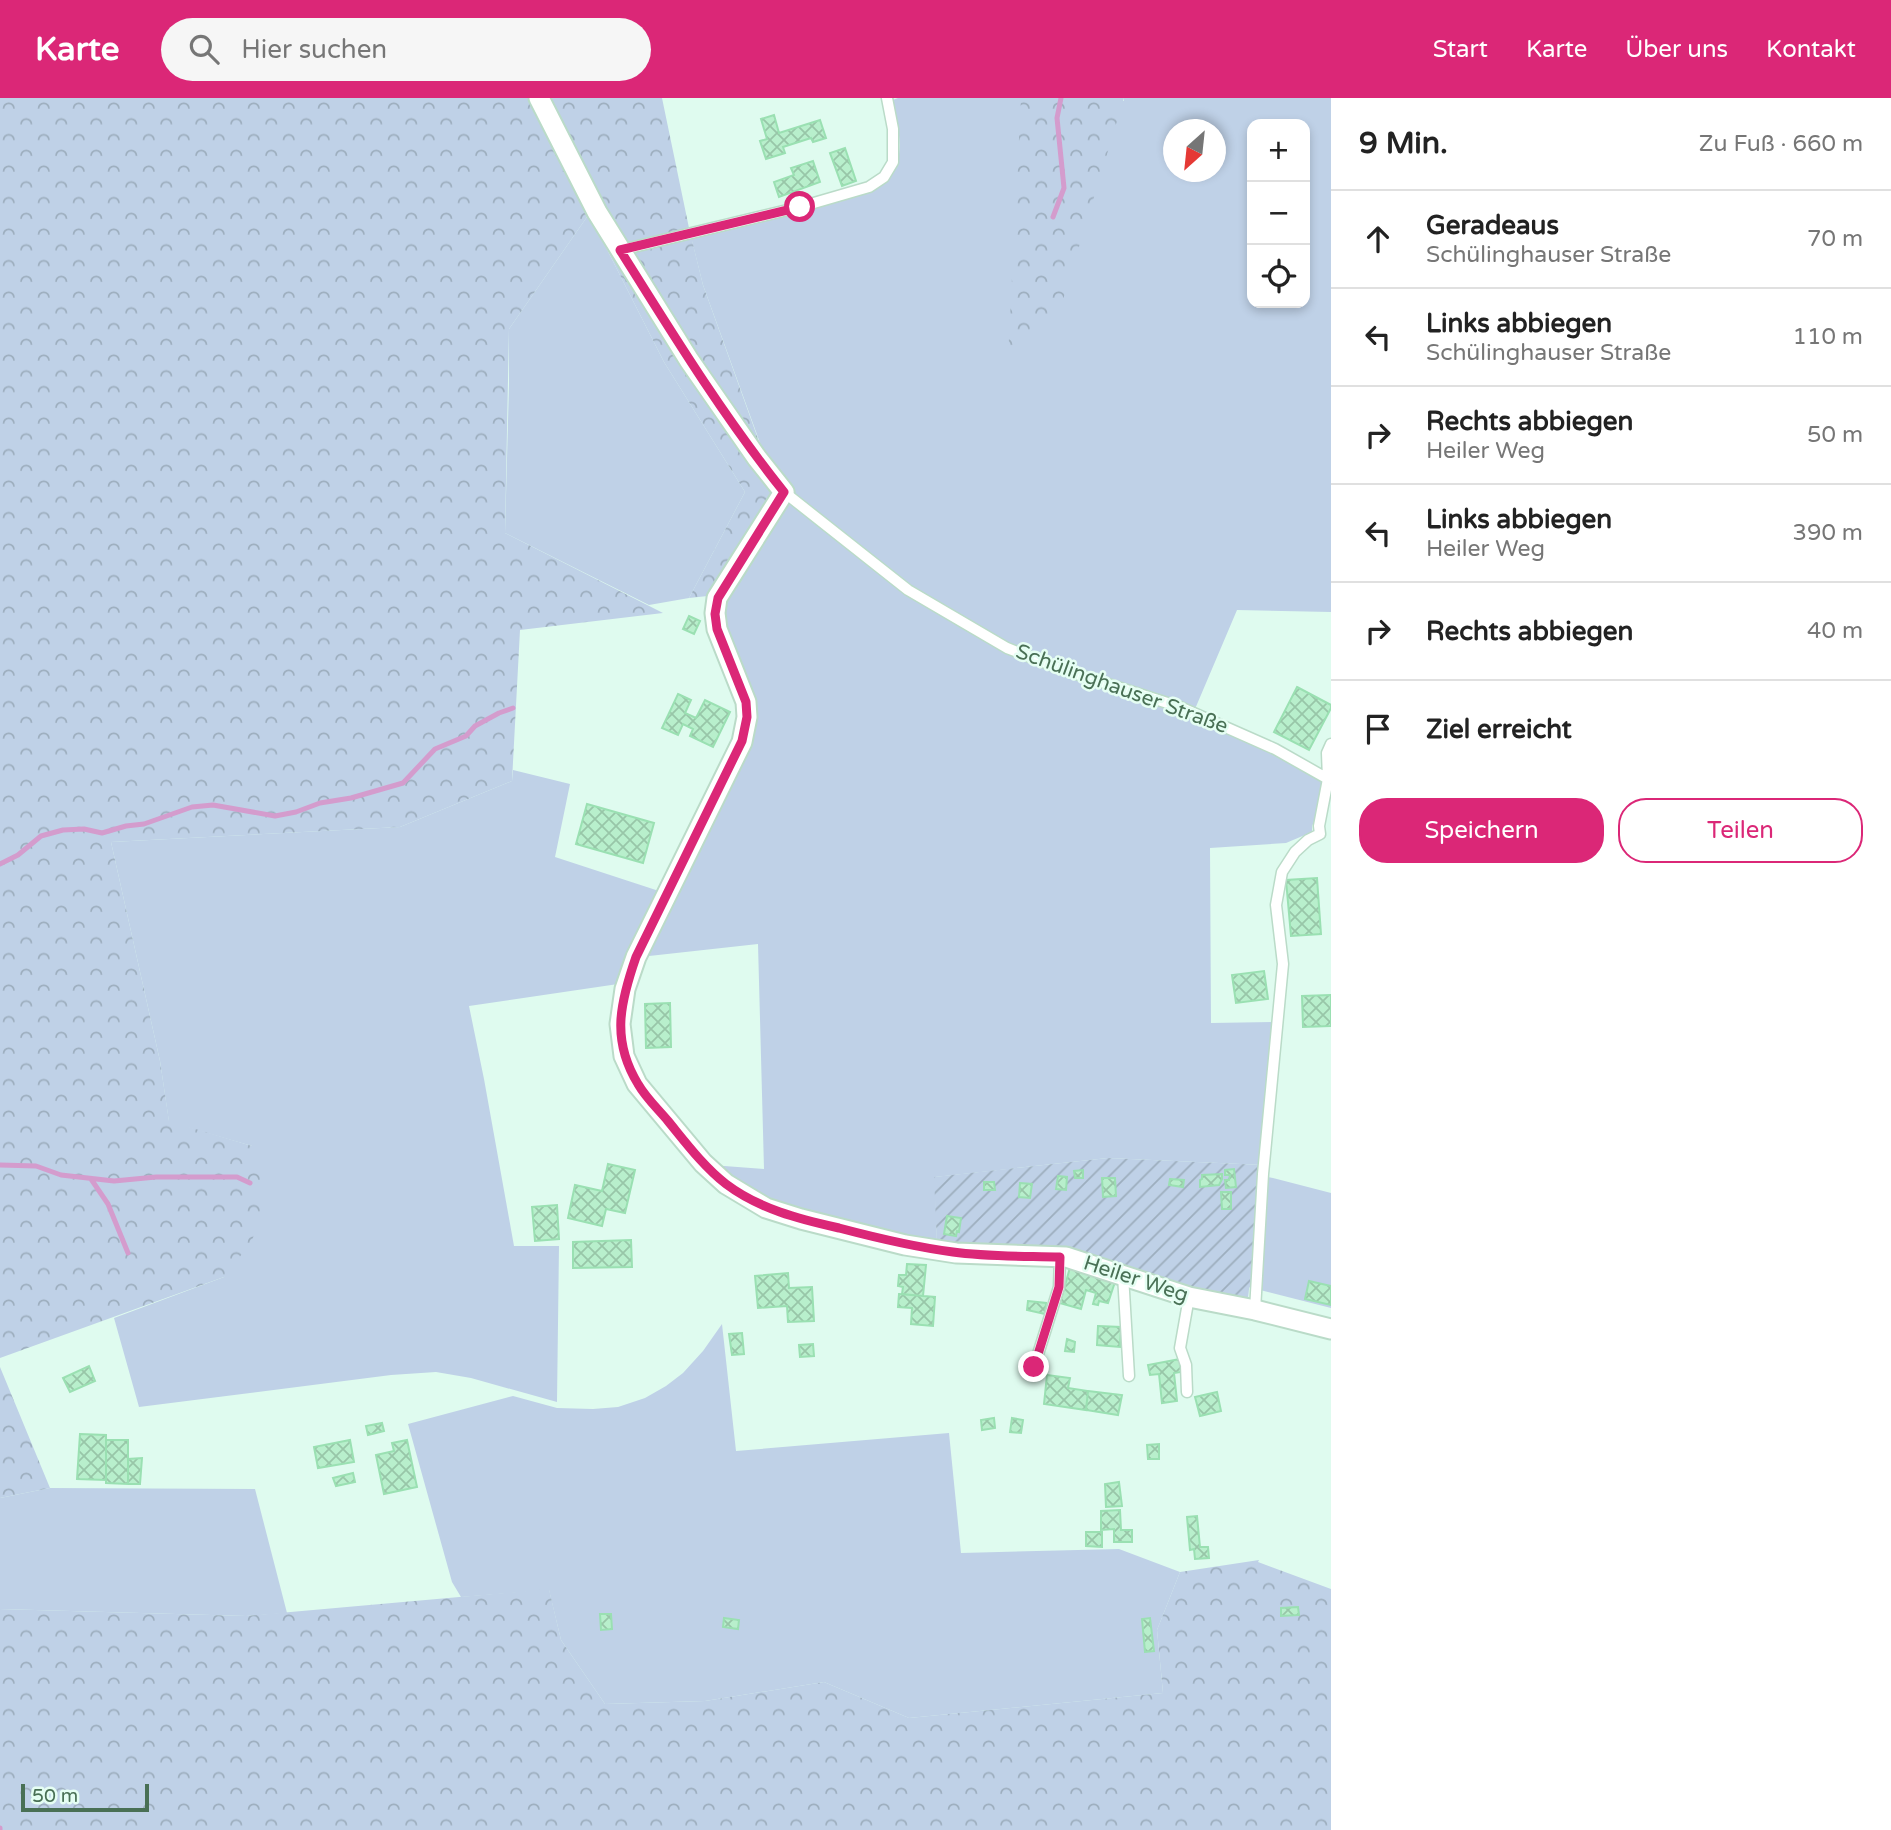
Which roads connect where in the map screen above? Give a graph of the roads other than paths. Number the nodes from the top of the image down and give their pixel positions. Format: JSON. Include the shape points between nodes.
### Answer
{"nodes":[{"id":1,"x":539,"y":98,"type":"edge"},
{"id":2,"x":887,"y":98,"type":"edge"},
{"id":3,"x":620,"y":250,"type":"junction"},
{"id":4,"x":784,"y":492,"type":"junction"},
{"id":5,"x":1331,"y":744,"type":"edge"},
{"id":6,"x":1328,"y":779,"type":"junction"},
{"id":7,"x":1060,"y":1257,"type":"junction"},
{"id":8,"x":1123,"y":1274,"type":"junction"},
{"id":9,"x":1189,"y":1297,"type":"junction"},
{"id":10,"x":1251,"y":1309,"type":"junction"},
{"id":11,"x":1331,"y":1329,"type":"edge"},
{"id":12,"x":1034,"y":1367,"type":"dead end"},
{"id":13,"x":1129,"y":1376,"type":"dead end"},
{"id":14,"x":1187,"y":1392,"type":"dead end"}],
"edges":[{"from":1,"to":3,"type":"street","name":"Schülinghauser Straße"},
{"from":2,"to":3,"type":"lane","via":[[893,162],[884,177],[869,187]]},
{"from":3,"to":4,"type":"street","name":"Schülinghauser Straße","via":[[688,360]]},
{"from":4,"to":6,"type":"lane","name":"Schülinghauser Straße","via":[[908,590],[1007,648],[1180,707],[1275,748]]},
{"from":4,"to":7,"type":"street","name":"Heiler Weg","via":[[718,598],[717,629],[746,702],[747,717],[742,741],[636,957],[621,1010],[624,1055],[643,1091],[703,1163],[726,1184],[766,1208],[905,1245],[956,1253]]},
{"from":5,"to":6,"type":"lane"},
{"from":6,"to":10,"type":"lane","via":[[1320,834],[1295,852],[1282,872],[1276,905],[1283,964]]},
{"from":7,"to":8,"type":"street","name":"Heiler Weg"},
{"from":7,"to":12,"type":"lane","via":[[1059,1287]]},
{"from":8,"to":9,"type":"street","name":"Heiler Weg"},
{"from":8,"to":13,"type":"lane"},
{"from":9,"to":10,"type":"street","name":"Heiler Weg"},
{"from":9,"to":14,"type":"lane","via":[[1180,1348]]},
{"from":10,"to":11,"type":"street","name":"Heiler Weg"}]}
